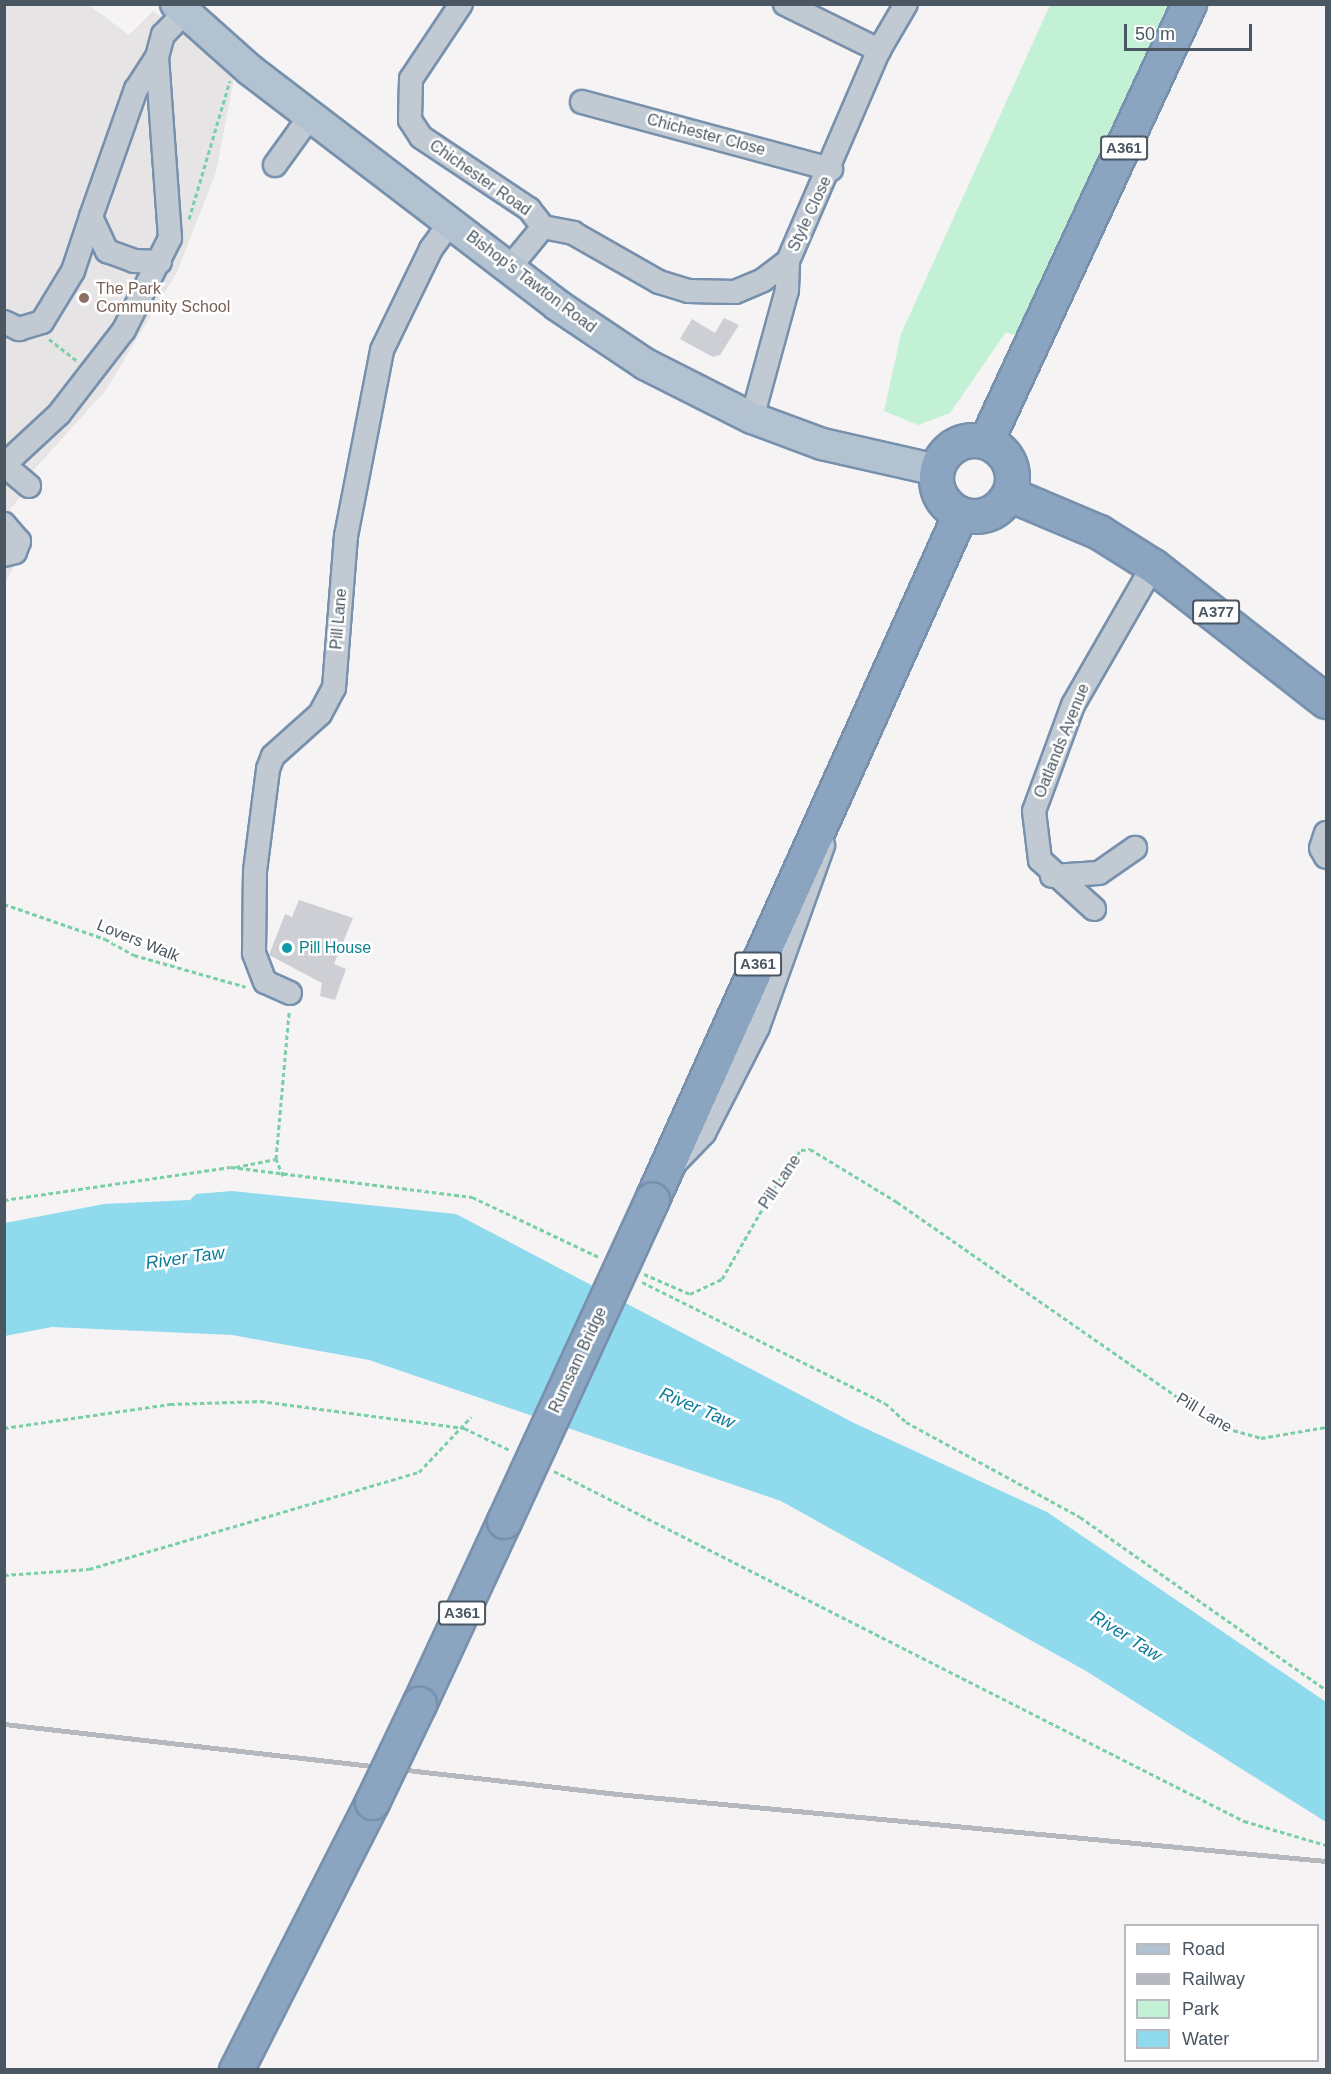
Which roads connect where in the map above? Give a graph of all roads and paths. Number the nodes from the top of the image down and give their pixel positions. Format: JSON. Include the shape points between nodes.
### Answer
{"nodes":[{"id":1,"x":461,"y":4,"type":"edge"},
{"id":2,"x":785,"y":4,"type":"edge"},
{"id":3,"x":906,"y":4,"type":"edge"},
{"id":4,"x":1189,"y":4,"type":"edge"},
{"id":5,"x":180,"y":9,"type":"edge"},
{"id":6,"x":879,"y":50,"type":"junction"},
{"id":7,"x":157,"y":57,"type":"junction"},
{"id":8,"x":582,"y":102,"type":"dead end"},
{"id":9,"x":311,"y":115,"type":"junction"},
{"id":10,"x":275,"y":165,"type":"dead end"},
{"id":11,"x":831,"y":169,"type":"junction"},
{"id":12,"x":91,"y":217,"type":"junction"},
{"id":13,"x":451,"y":221,"type":"junction"},
{"id":14,"x":543,"y":227,"type":"junction"},
{"id":15,"x":788,"y":261,"type":"junction"},
{"id":16,"x":160,"y":262,"type":"junction"},
{"id":17,"x":510,"y":267,"type":"junction"},
{"id":18,"x":4,"y":322,"type":"edge"},
{"id":19,"x":42,"y":322,"type":"junction"},
{"id":20,"x":94,"y":371,"type":"junction"},
{"id":21,"x":752,"y":418,"type":"junction"},
{"id":22,"x":986,"y":441,"type":"junction"},
{"id":23,"x":936,"y":470,"type":"junction"},
{"id":24,"x":29,"y":486,"type":"dead end"},
{"id":25,"x":1009,"y":494,"type":"junction"},
{"id":26,"x":960,"y":514,"type":"junction"},
{"id":27,"x":4,"y":524,"type":"edge"},
{"id":28,"x":4,"y":555,"type":"edge"},
{"id":29,"x":1153,"y":566,"type":"junction"},
{"id":30,"x":1326,"y":700,"type":"edge"},
{"id":31,"x":1326,"y":833,"type":"edge"},
{"id":32,"x":1135,"y":848,"type":"dead end"},
{"id":33,"x":1326,"y":857,"type":"edge"},
{"id":34,"x":1052,"y":876,"type":"junction"},
{"id":35,"x":4,"y":904,"type":"edge"},
{"id":36,"x":1094,"y":909,"type":"dead end"},
{"id":37,"x":266,"y":982,"type":"junction"},
{"id":38,"x":291,"y":993,"type":"joint"},
{"id":39,"x":276,"y":1159,"type":"junction"},
{"id":40,"x":231,"y":1167,"type":"junction"},
{"id":41,"x":283,"y":1176,"type":"junction"},
{"id":42,"x":4,"y":1200,"type":"edge"},
{"id":43,"x":611,"y":1263,"type":"dead end"},
{"id":44,"x":639,"y":1272,"type":"dead end"},
{"id":45,"x":636,"y":1279,"type":"dead end"},
{"id":46,"x":471,"y":1417,"type":"dead end"},
{"id":47,"x":1326,"y":1427,"type":"edge"},
{"id":48,"x":4,"y":1428,"type":"edge"},
{"id":49,"x":464,"y":1428,"type":"junction"},
{"id":50,"x":516,"y":1453,"type":"dead end"},
{"id":51,"x":546,"y":1468,"type":"dead end"},
{"id":52,"x":4,"y":1575,"type":"edge"},
{"id":53,"x":1326,"y":1690,"type":"edge"},
{"id":54,"x":1326,"y":1845,"type":"edge"},
{"id":55,"x":236,"y":2070,"type":"edge"}],
"edges":[{"from":1,"to":14,"type":"street","name":"Chichester Road","via":[[411,79],[410,120],[421,137],[529,209]]},
{"from":2,"to":6,"type":"street"},
{"from":3,"to":6,"type":"street","name":"Style Close"},
{"from":4,"to":22,"type":"highway","number":"A361"},
{"from":5,"to":7,"type":"street","via":[[163,35]]},
{"from":5,"to":9,"type":"main road","name":"Bishop's Tawton Road"},
{"from":6,"to":11,"type":"street","name":"Style Close"},
{"from":7,"to":12,"type":"street","via":[[136,89]]},
{"from":7,"to":16,"type":"street","via":[[170,238]]},
{"from":8,"to":11,"type":"street","name":"Chichester Close"},
{"from":9,"to":10,"type":"street"},
{"from":9,"to":13,"type":"main road","name":"Bishop's Tawton Road"},
{"from":11,"to":15,"type":"street","name":"Style Close"},
{"from":12,"to":16,"type":"street","via":[[107,251]]},
{"from":12,"to":19,"type":"street","via":[[73,271]]},
{"from":13,"to":17,"type":"main road","name":"Bishop's Tawton Road"},
{"from":13,"to":37,"type":"street","name":"Pill Lane","via":[[431,249],[382,350],[346,536],[334,688],[320,714],[273,756],[268,769],[252,911],[254,953]]},
{"from":14,"to":15,"type":"street","name":"Chichester Road","via":[[573,233],[659,282],[688,291],[735,292],[764,280]]},
{"from":14,"to":17,"type":"street","name":"Chichester Road"},
{"from":15,"to":21,"type":"street","name":"Style Close","via":[[787,290]]},
{"from":16,"to":20,"type":"street","via":[[124,330]]},
{"from":17,"to":21,"type":"main road","name":"Bishop's Tawton Road","via":[[645,364]]},
{"from":18,"to":19,"type":"street","via":[[19,329]]},
{"from":19,"to":20,"type":"path","via":[[44,336]]},
{"from":20,"to":24,"type":"street","via":[[4,465]]},
{"from":21,"to":23,"type":"main road","name":"Bishop's Tawton Road","via":[[878,461]]},
{"from":22,"to":23,"type":"highway","via":[[955,445]]},
{"from":22,"to":25,"type":"highway","via":[[1011,469]]},
{"from":23,"to":26,"type":"highway","via":[[938,491]]},
{"from":25,"to":26,"type":"highway","via":[[982,515]]},
{"from":25,"to":29,"type":"highway","number":"A377","via":[[1099,532]]},
{"from":26,"to":55,"type":"highway","name":"Rumsam Bridge","number":"A361","bridge":true,"via":[[420,1704]]},
{"from":27,"to":28,"type":"street","via":[[20,541],[15,552]]},
{"from":29,"to":30,"type":"highway","number":"A377"},
{"from":29,"to":34,"type":"street","name":"Oatlands Avenue","via":[[1073,705],[1034,811],[1033,835]]},
{"from":31,"to":33,"type":"street","via":[[1322,848]]},
{"from":32,"to":34,"type":"street","via":[[1099,873]]},
{"from":34,"to":36,"type":"street","name":"Oatlands Avenue"},
{"from":35,"to":37,"type":"path","name":"Lovers Walk","via":[[189,973],[249,987]]},
{"from":37,"to":38,"type":"street"},
{"from":38,"to":39,"type":"path"},
{"from":39,"to":40,"type":"path"},
{"from":39,"to":41,"type":"path"},
{"from":40,"to":41,"type":"path"},
{"from":40,"to":42,"type":"path"},
{"from":41,"to":43,"type":"path","via":[[472,1197]]},
{"from":44,"to":47,"type":"path","name":"Pill Lane","via":[[690,1294],[722,1279],[783,1173],[801,1150],[810,1149],[897,1202],[1219,1426],[1261,1438]]},
{"from":45,"to":53,"type":"path","via":[[885,1403],[906,1422],[1080,1517]]},
{"from":46,"to":49,"type":"path"},
{"from":48,"to":49,"type":"path","via":[[171,1404],[260,1401]]},
{"from":49,"to":50,"type":"path"},
{"from":49,"to":52,"type":"path","via":[[419,1472],[89,1569]]},
{"from":51,"to":54,"type":"path","via":[[1244,1821]]}]}
